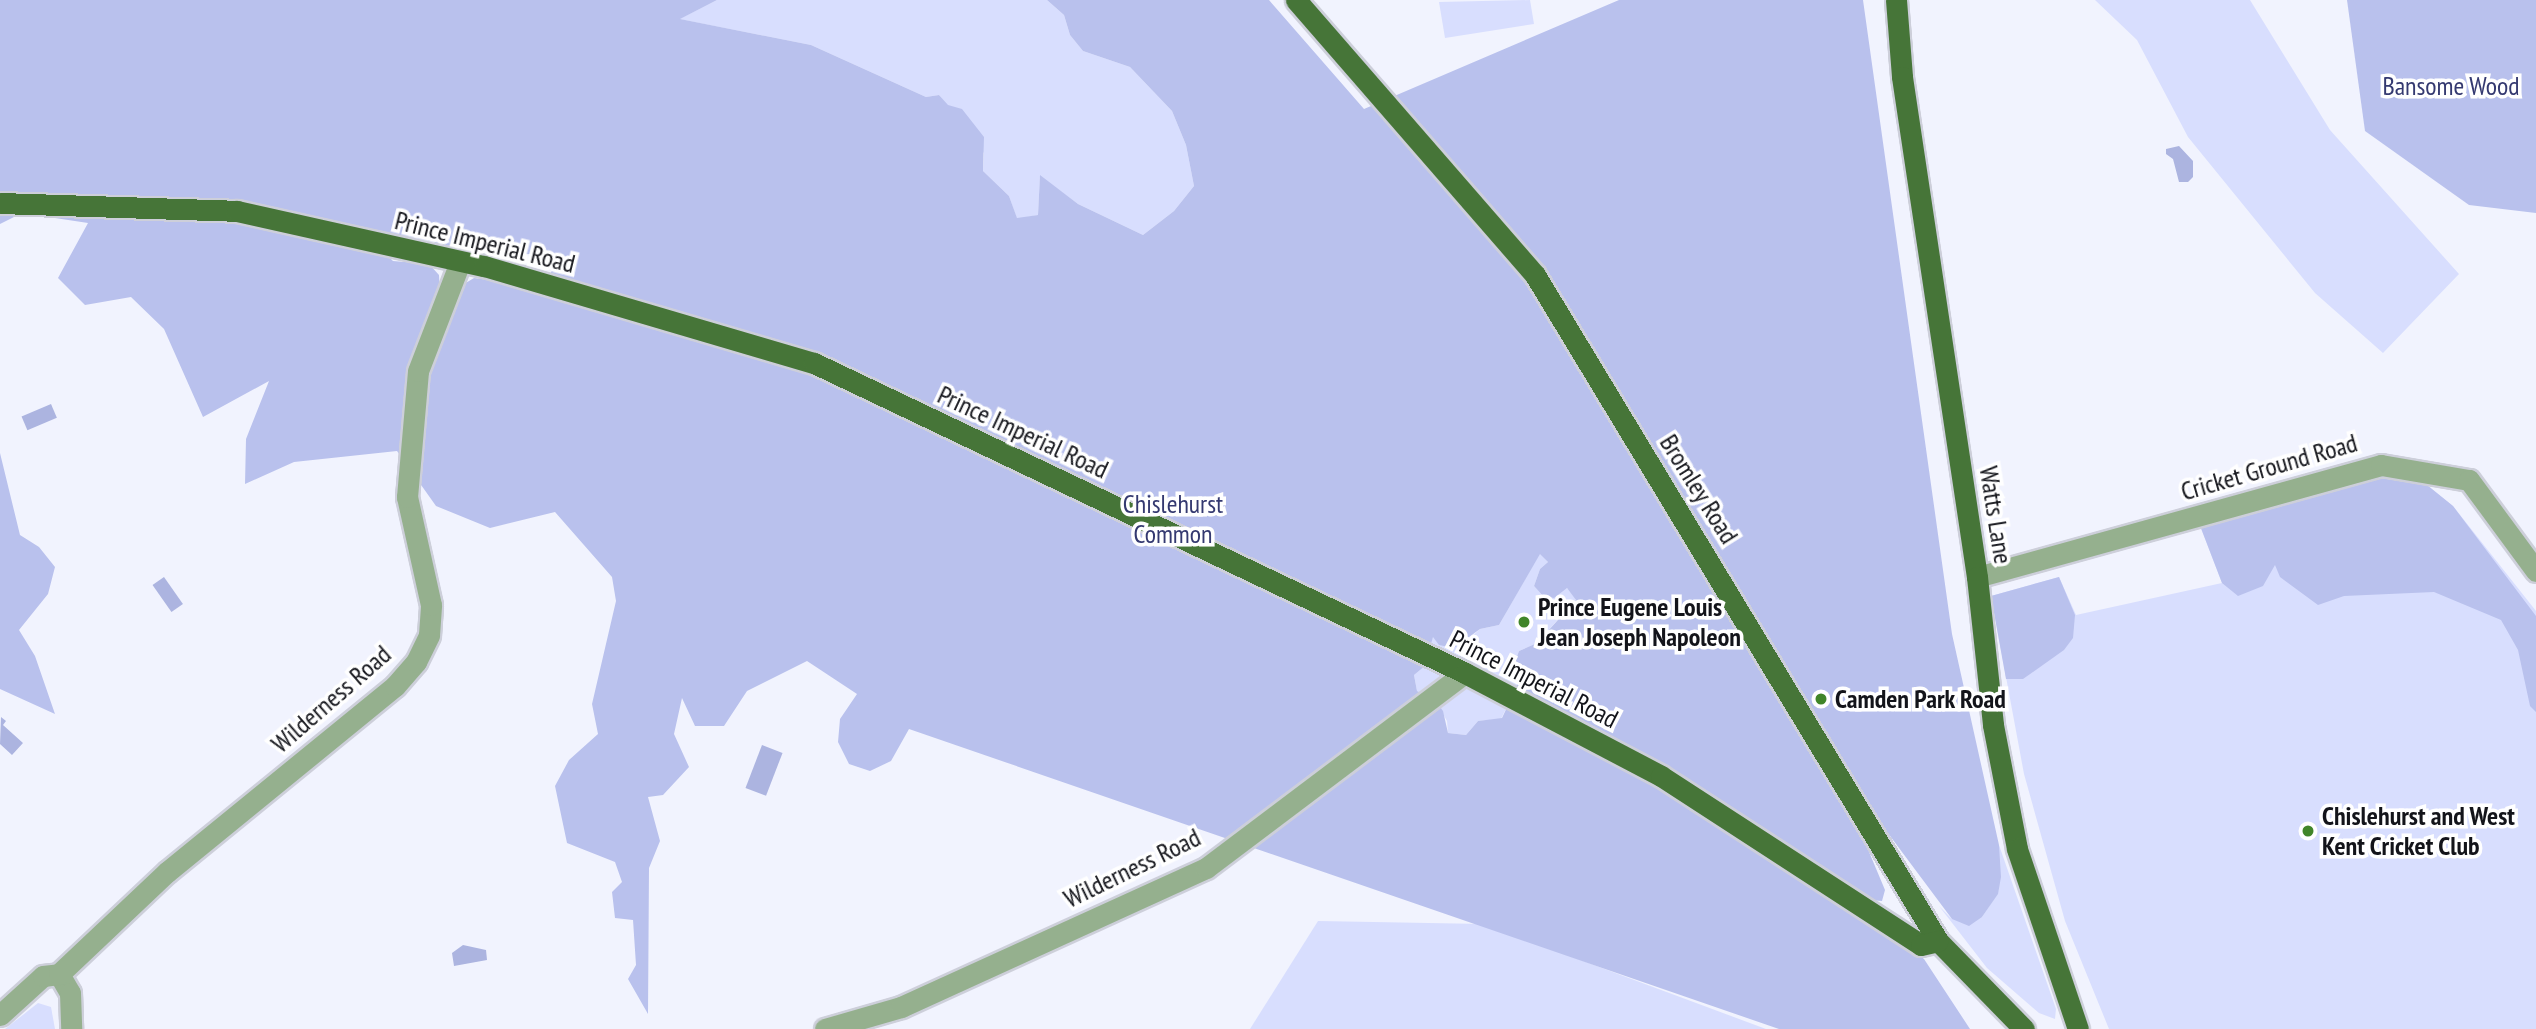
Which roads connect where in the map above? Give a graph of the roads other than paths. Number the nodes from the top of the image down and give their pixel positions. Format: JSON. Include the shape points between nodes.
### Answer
{"nodes":[{"id":1,"x":1296,"y":0,"type":"edge"},
{"id":2,"x":1896,"y":0,"type":"edge"},
{"id":3,"x":0,"y":203,"type":"edge"},
{"id":4,"x":460,"y":262,"type":"junction"},
{"id":5,"x":2536,"y":571,"type":"edge"},
{"id":6,"x":1977,"y":577,"type":"junction"},
{"id":7,"x":1465,"y":673,"type":"junction"},
{"id":8,"x":1938,"y":941,"type":"junction"},
{"id":9,"x":59,"y":974,"type":"junction"},
{"id":10,"x":0,"y":1015,"type":"edge"},
{"id":11,"x":71,"y":1029,"type":"edge"},
{"id":12,"x":825,"y":1029,"type":"edge"},
{"id":13,"x":2024,"y":1029,"type":"edge"},
{"id":14,"x":2078,"y":1029,"type":"edge"}],
"edges":[{"from":1,"to":8,"type":"main road","name":"Bromley Road","via":[[1535,275]]},
{"from":2,"to":6,"type":"main road","name":"Watts Lane","via":[[1902,77]]},
{"from":3,"to":4,"type":"main road","name":"Prince Imperial Road","via":[[237,211]]},
{"from":4,"to":7,"type":"main road","name":"Prince Imperial Road","via":[[814,363]]},
{"from":4,"to":9,"type":"street","name":"Wilderness Road","via":[[418,371],[407,497],[431,605],[429,635],[416,662],[395,686],[167,872]]},
{"from":5,"to":6,"type":"street","name":"Cricket Ground Road","via":[[2469,480],[2381,465]]},
{"from":6,"to":14,"type":"main road","name":"Watts Lane","via":[[1993,725],[2017,849]]},
{"from":7,"to":8,"type":"main road","name":"Prince Imperial Road","via":[[1661,776],[1922,945]]},
{"from":7,"to":12,"type":"street","name":"Wilderness Road","via":[[1206,868],[901,1007]]},
{"from":8,"to":13,"type":"main road","name":"Bromley Road"},
{"from":9,"to":10,"type":"street","name":"Wilderness Road","via":[[43,976]]},
{"from":9,"to":11,"type":"street","via":[[70,993]]}]}
